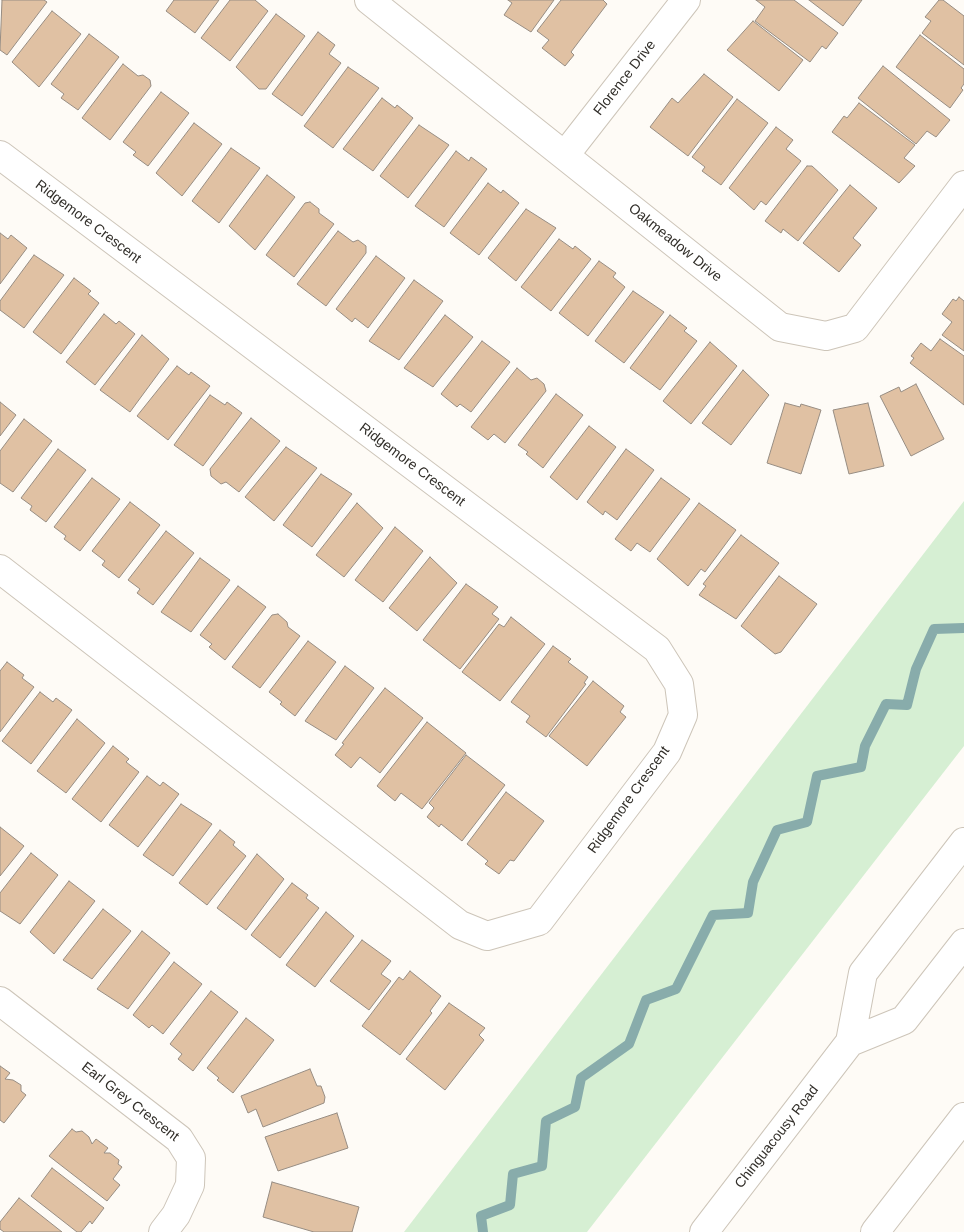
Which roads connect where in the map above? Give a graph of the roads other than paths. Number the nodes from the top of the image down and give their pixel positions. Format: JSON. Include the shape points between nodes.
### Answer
{"nodes":[{"id":1,"x":369,"y":0,"type":"edge"},
{"id":2,"x":686,"y":0,"type":"edge"},
{"id":3,"x":0,"y":155,"type":"edge"},
{"id":4,"x":565,"y":155,"type":"junction"},
{"id":5,"x":964,"y":185,"type":"edge"},
{"id":6,"x":0,"y":569,"type":"edge"},
{"id":7,"x":964,"y":842,"type":"edge"},
{"id":8,"x":964,"y":943,"type":"edge"},
{"id":9,"x":0,"y":1001,"type":"edge"},
{"id":10,"x":850,"y":1042,"type":"junction"},
{"id":11,"x":964,"y":1117,"type":"edge"},
{"id":12,"x":163,"y":1232,"type":"edge"},
{"id":13,"x":704,"y":1232,"type":"edge"},
{"id":14,"x":875,"y":1232,"type":"edge"}],
"edges":[{"from":1,"to":4,"type":"street","name":"Oakmeadow Drive"},
{"from":2,"to":4,"type":"street","name":"Florence Drive"},
{"from":3,"to":6,"type":"street","name":"Ridgemore Crescent","via":[[657,649],[679,684],[682,715],[667,752],[539,920],[487,936],[460,925]]},
{"from":4,"to":5,"type":"street","name":"Oakmeadow Drive","via":[[780,327],[826,336],[855,328]]},
{"from":7,"to":10,"type":"street","name":"Chinguacousy Road","via":[[863,973]]},
{"from":8,"to":10,"type":"street","via":[[904,1020]]},
{"from":9,"to":12,"type":"street","name":"Earl Grey Crescent","via":[[179,1139],[191,1158],[190,1184],[176,1215]]},
{"from":10,"to":13,"type":"street","name":"Chinguacousy Road"},
{"from":11,"to":14,"type":"street"}]}
